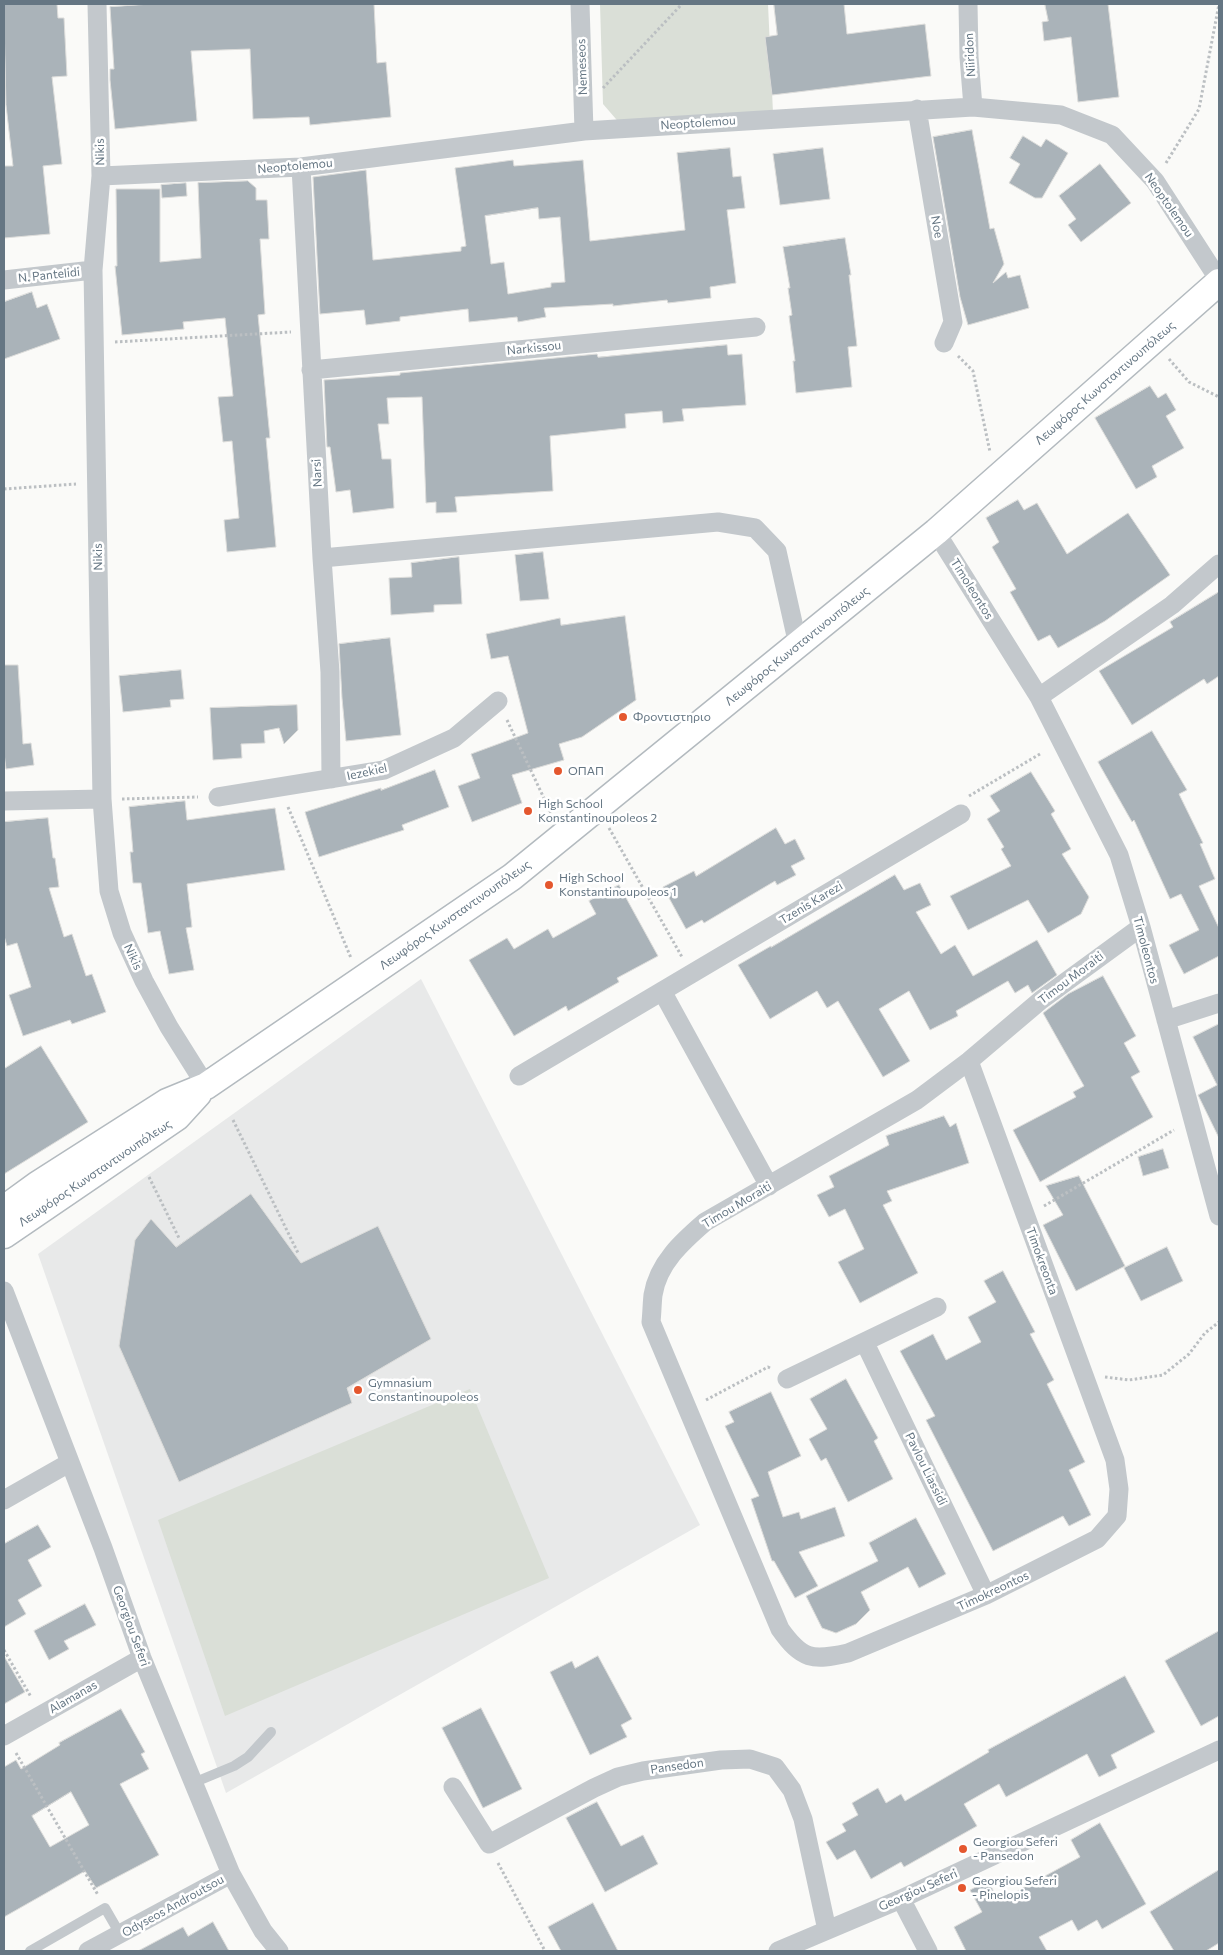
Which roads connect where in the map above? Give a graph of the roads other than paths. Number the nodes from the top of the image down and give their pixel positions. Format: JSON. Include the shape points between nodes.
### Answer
{"nodes":[{"id":1,"x":97,"y":4,"type":"edge"},
{"id":2,"x":580,"y":4,"type":"edge"},
{"id":3,"x":968,"y":4,"type":"edge"},
{"id":4,"x":973,"y":107,"type":"junction"},
{"id":5,"x":916,"y":109,"type":"junction"},
{"id":6,"x":584,"y":131,"type":"junction"},
{"id":7,"x":301,"y":167,"type":"junction"},
{"id":8,"x":101,"y":176,"type":"junction"},
{"id":9,"x":93,"y":270,"type":"junction"},
{"id":10,"x":4,"y":280,"type":"edge"},
{"id":11,"x":1219,"y":281,"type":"edge"},
{"id":12,"x":756,"y":327,"type":"dead end"},
{"id":13,"x":944,"y":343,"type":"road end"},
{"id":14,"x":311,"y":370,"type":"junction"},
{"id":15,"x":936,"y":532,"type":"junction"},
{"id":16,"x":322,"y":558,"type":"junction"},
{"id":17,"x":1219,"y":564,"type":"edge"},
{"id":18,"x":798,"y":645,"type":"junction"},
{"id":19,"x":1039,"y":697,"type":"junction"},
{"id":20,"x":498,"y":701,"type":"road end"},
{"id":21,"x":331,"y":779,"type":"junction"},
{"id":22,"x":218,"y":797,"type":"road end"},
{"id":23,"x":102,"y":799,"type":"junction"},
{"id":24,"x":4,"y":801,"type":"edge"},
{"id":25,"x":961,"y":814,"type":"road end"},
{"id":26,"x":1140,"y":927,"type":"junction"},
{"id":27,"x":662,"y":992,"type":"junction"},
{"id":28,"x":1219,"y":1003,"type":"edge"},
{"id":29,"x":1166,"y":1020,"type":"junction"},
{"id":30,"x":969,"y":1062,"type":"junction"},
{"id":31,"x":518,"y":1076,"type":"dead end"},
{"id":32,"x":206,"y":1086,"type":"junction"},
{"id":33,"x":769,"y":1186,"type":"junction"},
{"id":34,"x":4,"y":1209,"type":"edge"},
{"id":35,"x":1219,"y":1216,"type":"edge"},
{"id":36,"x":4,"y":1235,"type":"edge"},
{"id":37,"x":4,"y":1291,"type":"edge"},
{"id":38,"x":937,"y":1307,"type":"dead end"},
{"id":39,"x":865,"y":1342,"type":"junction"},
{"id":40,"x":787,"y":1379,"type":"road end"},
{"id":41,"x":1115,"y":1460,"type":"joint"},
{"id":42,"x":69,"y":1463,"type":"junction"},
{"id":43,"x":4,"y":1500,"type":"edge"},
{"id":44,"x":986,"y":1595,"type":"junction"},
{"id":45,"x":803,"y":1655,"type":"joint"},
{"id":46,"x":142,"y":1658,"type":"junction"},
{"id":47,"x":271,"y":1732,"type":"dead end"},
{"id":48,"x":4,"y":1736,"type":"edge"},
{"id":49,"x":1219,"y":1750,"type":"edge"},
{"id":50,"x":193,"y":1783,"type":"junction"},
{"id":51,"x":453,"y":1788,"type":"dead end"},
{"id":52,"x":231,"y":1874,"type":"junction"},
{"id":53,"x":901,"y":1898,"type":"junction"},
{"id":54,"x":827,"y":1930,"type":"junction"},
{"id":55,"x":120,"y":1934,"type":"junction"},
{"id":56,"x":30,"y":1951,"type":"edge"},
{"id":57,"x":88,"y":1951,"type":"edge"},
{"id":58,"x":278,"y":1951,"type":"edge"},
{"id":59,"x":778,"y":1951,"type":"edge"},
{"id":60,"x":928,"y":1951,"type":"edge"}],
"edges":[{"from":1,"to":8,"type":"street","name":"Nikis"},
{"from":2,"to":6,"type":"street","name":"Nemeseos"},
{"from":3,"to":4,"type":"street","name":"Niiridon"},
{"from":4,"to":5,"type":"street","name":"Neoptolemou"},
{"from":4,"to":11,"type":"street","name":"Neoptolemou","via":[[1061,115],[1112,135],[1155,181]]},
{"from":5,"to":6,"type":"street","name":"Neoptolemou"},
{"from":5,"to":13,"type":"street","name":"Noe","via":[[953,322]]},
{"from":6,"to":7,"type":"street","name":"Neoptolemou"},
{"from":7,"to":8,"type":"street","name":"Neoptolemou"},
{"from":7,"to":14,"type":"street","name":"Narsi"},
{"from":8,"to":9,"type":"street","name":"Nikis"},
{"from":9,"to":10,"type":"street","name":"N. Pantelidi"},
{"from":9,"to":23,"type":"street","name":"Nikis"},
{"from":11,"to":15,"type":"street","name":"Λεωφόρος Κωνσταντινουπόλεως"},
{"from":12,"to":14,"type":"street","name":"Narkissou"},
{"from":14,"to":16,"type":"street","name":"Narsi"},
{"from":15,"to":18,"type":"street","name":"Λεωφόρος Κωνσταντινουπόλεως"},
{"from":15,"to":19,"type":"street","name":"Timoleontos"},
{"from":16,"to":18,"type":"street","via":[[718,522],[755,528],[777,551]]},
{"from":16,"to":21,"type":"street","name":"Narsi","via":[[330,672]]},
{"from":17,"to":19,"type":"street","via":[[1172,605]]},
{"from":18,"to":32,"type":"street","name":"Λεωφόρος Κωνσταντινουπόλεως","via":[[512,877]]},
{"from":19,"to":26,"type":"street","name":"Timoleontos","via":[[1119,854]]},
{"from":20,"to":21,"type":"street","name":"Iezekiel","via":[[454,738],[384,770]]},
{"from":21,"to":22,"type":"street","name":"Iezekiel"},
{"from":23,"to":24,"type":"street"},
{"from":23,"to":32,"type":"street","name":"Nikis","via":[[109,891],[122,933],[144,981]]},
{"from":25,"to":27,"type":"street","name":"Tzenis Karezi"},
{"from":26,"to":29,"type":"street","name":"Timoleontos"},
{"from":26,"to":30,"type":"street","name":"Timou Moraiti","via":[[1041,1000]]},
{"from":27,"to":31,"type":"street","name":"Tzenis Karezi"},
{"from":27,"to":33,"type":"street"},
{"from":28,"to":29,"type":"street"},
{"from":29,"to":35,"type":"street","name":"Timoleontos"},
{"from":30,"to":33,"type":"street","name":"Timou Moraiti","via":[[917,1100]]},
{"from":30,"to":41,"type":"street","name":"Timokreonta"},
{"from":32,"to":34,"type":"street","name":"Λεωφόρος Κωνσταντινουπόλεως","via":[[167,1102]]},
{"from":32,"to":36,"type":"street","name":"Λεωφόρος Κωνσταντινουπόλεως","via":[[177,1117]]},
{"from":33,"to":45,"type":"street","name":"Timou Moraiti","via":[[705,1222],[680,1244],[664,1266],[653,1293],[652,1322],[780,1630]]},
{"from":37,"to":42,"type":"street","name":"Georgiou Seferi"},
{"from":38,"to":39,"type":"street"},
{"from":39,"to":40,"type":"street"},
{"from":39,"to":44,"type":"street","name":"Pavlou Liassidi"},
{"from":41,"to":44,"type":"street","name":"Timokreontos","via":[[1119,1489],[1117,1516],[1097,1539]]},
{"from":42,"to":43,"type":"street"},
{"from":42,"to":46,"type":"street","name":"Georgiou Seferi"},
{"from":44,"to":45,"type":"street","name":"Timokreontos","via":[[848,1653],[825,1658]]},
{"from":46,"to":48,"type":"street","name":"Alamanas"},
{"from":46,"to":50,"type":"street","name":"Georgiou Seferi"},
{"from":47,"to":50,"type":"lane","via":[[248,1757]]},
{"from":49,"to":53,"type":"street","name":"Georgiou Seferi"},
{"from":50,"to":52,"type":"street","name":"Georgiou Seferi"},
{"from":51,"to":54,"type":"street","name":"Pansedon","via":[[489,1844],[618,1777],[711,1761],[750,1759],[775,1767],[792,1790],[803,1819]]},
{"from":52,"to":55,"type":"street","name":"Odyseos Androutsou"},
{"from":52,"to":58,"type":"street","name":"Georgiou Seferi"},
{"from":53,"to":54,"type":"street","name":"Georgiou Seferi"},
{"from":53,"to":60,"type":"street"},
{"from":54,"to":59,"type":"street","name":"Georgiou Seferi"},
{"from":55,"to":56,"type":"lane","via":[[105,1908]]},
{"from":55,"to":57,"type":"street","name":"Odyseos Androutsou"}]}
